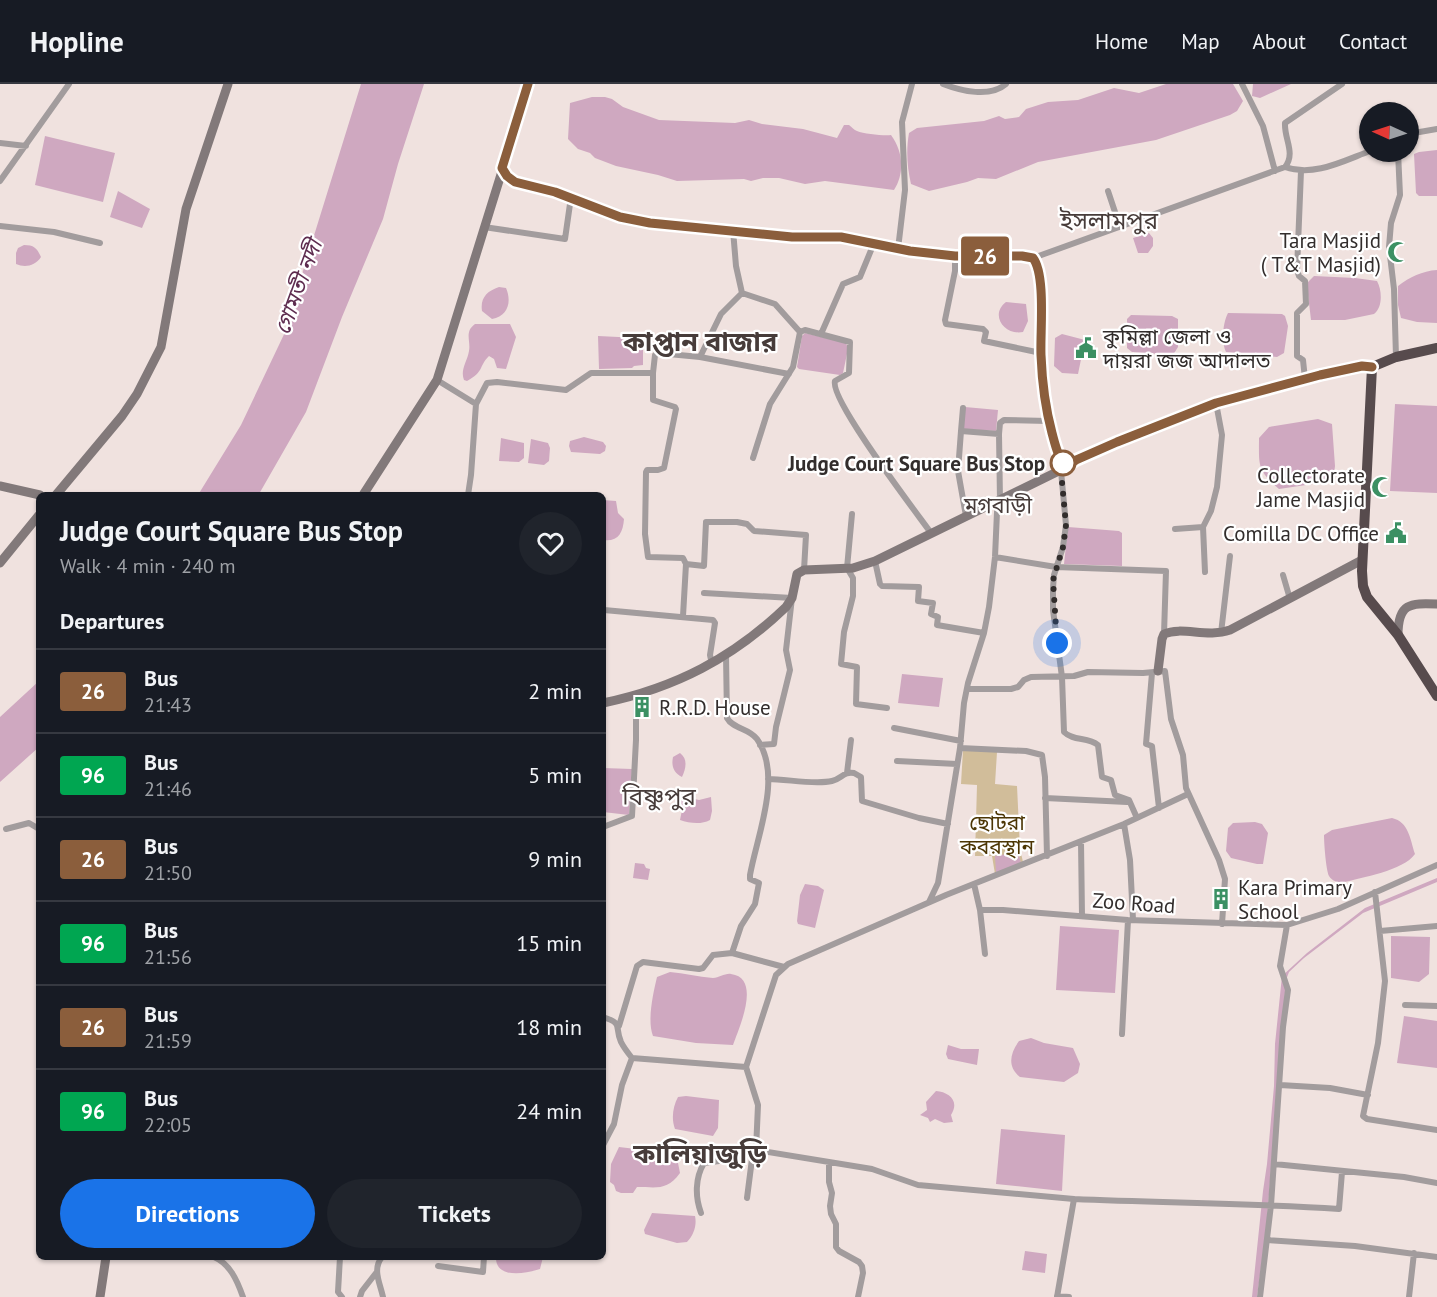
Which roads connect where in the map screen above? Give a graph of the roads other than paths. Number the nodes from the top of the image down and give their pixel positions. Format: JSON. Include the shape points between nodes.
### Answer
{"nodes":[{"id":1,"x":69,"y":84,"type":"edge"},
{"id":2,"x":228,"y":84,"type":"edge"},
{"id":3,"x":528,"y":84,"type":"edge"},
{"id":4,"x":912,"y":84,"type":"edge"},
{"id":5,"x":943,"y":84,"type":"edge"},
{"id":6,"x":1006,"y":84,"type":"edge"},
{"id":7,"x":1242,"y":84,"type":"edge"},
{"id":8,"x":1342,"y":84,"type":"edge"},
{"id":9,"x":1437,"y":129,"type":"edge"},
{"id":10,"x":1419,"y":132,"type":"edge"},
{"id":11,"x":0,"y":143,"type":"edge"},
{"id":12,"x":26,"y":146,"type":"junction"},
{"id":13,"x":1359,"y":155,"type":"edge"},
{"id":14,"x":1398,"y":162,"type":"edge"},
{"id":15,"x":1285,"y":167,"type":"junction"},
{"id":16,"x":502,"y":168,"type":"junction"},
{"id":17,"x":1275,"y":171,"type":"junction"},
{"id":18,"x":1300,"y":171,"type":"junction"},
{"id":19,"x":0,"y":181,"type":"edge"},
{"id":20,"x":1108,"y":191,"type":"dead end"},
{"id":21,"x":570,"y":197,"type":"junction"},
{"id":22,"x":0,"y":226,"type":"edge"},
{"id":23,"x":484,"y":227,"type":"junction"},
{"id":24,"x":1120,"y":227,"type":"junction"},
{"id":25,"x":732,"y":230,"type":"junction"},
{"id":26,"x":100,"y":243,"type":"dead end"},
{"id":27,"x":874,"y":243,"type":"junction"},
{"id":28,"x":898,"y":249,"type":"junction"},
{"id":29,"x":955,"y":256,"type":"junction"},
{"id":30,"x":1033,"y":258,"type":"junction"},
{"id":31,"x":742,"y":293,"type":"junction"},
{"id":32,"x":800,"y":332,"type":"junction"},
{"id":33,"x":821,"y":334,"type":"junction"},
{"id":34,"x":1437,"y":348,"type":"edge"},
{"id":35,"x":1041,"y":353,"type":"junction"},
{"id":36,"x":700,"y":357,"type":"junction"},
{"id":37,"x":1396,"y":357,"type":"junction"},
{"id":38,"x":1372,"y":367,"type":"junction"},
{"id":39,"x":653,"y":373,"type":"junction"},
{"id":40,"x":789,"y":374,"type":"junction"},
{"id":41,"x":1305,"y":379,"type":"junction"},
{"id":42,"x":437,"y":380,"type":"junction"},
{"id":43,"x":476,"y":404,"type":"junction"},
{"id":44,"x":1217,"y":405,"type":"junction"},
{"id":45,"x":963,"y":408,"type":"dead end"},
{"id":46,"x":1049,"y":421,"type":"junction"},
{"id":47,"x":961,"y":431,"type":"junction"},
{"id":48,"x":999,"y":434,"type":"junction"},
{"id":49,"x":753,"y":458,"type":"dead end"},
{"id":50,"x":1065,"y":468,"type":"junction"},
{"id":51,"x":0,"y":486,"type":"edge"},
{"id":52,"x":59,"y":492,"type":"edge"},
{"id":53,"x":365,"y":492,"type":"edge"},
{"id":54,"x":468,"y":492,"type":"edge"},
{"id":55,"x":36,"y":494,"type":"edge"},
{"id":56,"x":1001,"y":501,"type":"junction"},
{"id":57,"x":988,"y":507,"type":"junction"},
{"id":58,"x":997,"y":512,"type":"junction"},
{"id":59,"x":852,"y":514,"type":"dead end"},
{"id":60,"x":966,"y":516,"type":"junction"},
{"id":61,"x":36,"y":519,"type":"edge"},
{"id":62,"x":1203,"y":527,"type":"junction"},
{"id":63,"x":1175,"y":529,"type":"dead end"},
{"id":64,"x":931,"y":533,"type":"junction"},
{"id":65,"x":1230,"y":556,"type":"dead end"},
{"id":66,"x":994,"y":557,"type":"junction"},
{"id":67,"x":1362,"y":560,"type":"junction"},
{"id":68,"x":876,"y":561,"type":"junction"},
{"id":69,"x":0,"y":563,"type":"edge"},
{"id":70,"x":686,"y":564,"type":"junction"},
{"id":71,"x":1056,"y":567,"type":"junction"},
{"id":72,"x":847,"y":568,"type":"junction"},
{"id":73,"x":804,"y":570,"type":"junction"},
{"id":74,"x":1205,"y":572,"type":"dead end"},
{"id":75,"x":1283,"y":575,"type":"dead end"},
{"id":76,"x":704,"y":593,"type":"dead end"},
{"id":77,"x":792,"y":598,"type":"junction"},
{"id":78,"x":1290,"y":598,"type":"junction"},
{"id":79,"x":1437,"y":604,"type":"edge"},
{"id":80,"x":606,"y":610,"type":"edge"},
{"id":81,"x":683,"y":616,"type":"junction"},
{"id":82,"x":984,"y":633,"type":"junction"},
{"id":83,"x":1164,"y":634,"type":"junction"},
{"id":84,"x":1221,"y":634,"type":"junction"},
{"id":85,"x":1398,"y":635,"type":"junction"},
{"id":86,"x":726,"y":655,"type":"junction"},
{"id":87,"x":712,"y":665,"type":"junction"},
{"id":88,"x":1158,"y":672,"type":"junction"},
{"id":89,"x":1062,"y":677,"type":"junction"},
{"id":90,"x":967,"y":689,"type":"junction"},
{"id":91,"x":636,"y":695,"type":"junction"},
{"id":92,"x":1437,"y":696,"type":"edge"},
{"id":93,"x":606,"y":702,"type":"edge"},
{"id":94,"x":887,"y":708,"type":"dead end"},
{"id":95,"x":894,"y":728,"type":"dead end"},
{"id":96,"x":851,"y":740,"type":"dead end"},
{"id":97,"x":960,"y":744,"type":"junction"},
{"id":98,"x":760,"y":745,"type":"junction"},
{"id":99,"x":897,"y":761,"type":"dead end"},
{"id":100,"x":957,"y":764,"type":"junction"},
{"id":101,"x":847,"y":773,"type":"junction"},
{"id":102,"x":768,"y":779,"type":"junction"},
{"id":103,"x":1188,"y":794,"type":"junction"},
{"id":104,"x":1045,"y":798,"type":"junction"},
{"id":105,"x":1131,"y":802,"type":"junction"},
{"id":106,"x":1158,"y":808,"type":"junction"},
{"id":107,"x":1137,"y":818,"type":"junction"},
{"id":108,"x":948,"y":824,"type":"junction"},
{"id":109,"x":1124,"y":824,"type":"junction"},
{"id":110,"x":606,"y":826,"type":"edge"},
{"id":111,"x":36,"y":827,"type":"edge"},
{"id":112,"x":6,"y":829,"type":"dead end"},
{"id":113,"x":1081,"y":842,"type":"junction"},
{"id":114,"x":1047,"y":856,"type":"junction"},
{"id":115,"x":1437,"y":865,"type":"edge"},
{"id":116,"x":938,"y":883,"type":"junction"},
{"id":117,"x":974,"y":884,"type":"junction"},
{"id":118,"x":946,"y":895,"type":"junction"},
{"id":119,"x":1375,"y":895,"type":"junction"},
{"id":120,"x":929,"y":903,"type":"junction"},
{"id":121,"x":980,"y":910,"type":"junction"},
{"id":122,"x":1082,"y":916,"type":"junction"},
{"id":123,"x":1131,"y":920,"type":"junction"},
{"id":124,"x":1222,"y":924,"type":"junction"},
{"id":125,"x":1287,"y":925,"type":"junction"},
{"id":126,"x":1437,"y":926,"type":"edge"},
{"id":127,"x":1380,"y":931,"type":"junction"},
{"id":128,"x":732,"y":953,"type":"junction"},
{"id":129,"x":985,"y":954,"type":"dead end"},
{"id":130,"x":783,"y":967,"type":"junction"},
{"id":131,"x":1405,"y":1005,"type":"dead end"},
{"id":132,"x":1437,"y":1006,"type":"edge"},
{"id":133,"x":606,"y":1018,"type":"edge"},
{"id":134,"x":619,"y":1026,"type":"junction"},
{"id":135,"x":1122,"y":1034,"type":"dead end"},
{"id":136,"x":633,"y":1058,"type":"junction"},
{"id":137,"x":746,"y":1067,"type":"junction"},
{"id":138,"x":1280,"y":1085,"type":"junction"},
{"id":139,"x":1368,"y":1095,"type":"junction"},
{"id":140,"x":1437,"y":1130,"type":"edge"},
{"id":141,"x":606,"y":1139,"type":"edge"},
{"id":142,"x":756,"y":1150,"type":"junction"},
{"id":143,"x":829,"y":1162,"type":"junction"},
{"id":144,"x":1274,"y":1164,"type":"junction"},
{"id":145,"x":1342,"y":1172,"type":"junction"},
{"id":146,"x":1437,"y":1184,"type":"edge"},
{"id":147,"x":747,"y":1198,"type":"dead end"},
{"id":148,"x":1074,"y":1199,"type":"junction"},
{"id":149,"x":1271,"y":1204,"type":"junction"},
{"id":150,"x":701,"y":1213,"type":"dead end"},
{"id":151,"x":1267,"y":1240,"type":"junction"},
{"id":152,"x":1413,"y":1254,"type":"junction"},
{"id":153,"x":1437,"y":1257,"type":"edge"},
{"id":154,"x":106,"y":1260,"type":"edge"},
{"id":155,"x":221,"y":1260,"type":"edge"},
{"id":156,"x":340,"y":1260,"type":"edge"},
{"id":157,"x":379,"y":1260,"type":"edge"},
{"id":158,"x":484,"y":1260,"type":"edge"},
{"id":159,"x":438,"y":1266,"type":"dead end"},
{"id":160,"x":376,"y":1273,"type":"junction"},
{"id":161,"x":1057,"y":1296,"type":"edge"},
{"id":162,"x":100,"y":1297,"type":"edge"},
{"id":163,"x":243,"y":1297,"type":"edge"},
{"id":164,"x":342,"y":1297,"type":"edge"},
{"id":165,"x":360,"y":1297,"type":"edge"},
{"id":166,"x":383,"y":1297,"type":"edge"},
{"id":167,"x":858,"y":1297,"type":"edge"},
{"id":168,"x":1069,"y":1297,"type":"edge"},
{"id":169,"x":1260,"y":1297,"type":"edge"},
{"id":170,"x":1409,"y":1297,"type":"edge"}],
"edges":[{"from":1,"to":12,"type":"street"},
{"from":2,"to":52,"type":"street","via":[[186,209],[161,347],[122,416]]},
{"from":3,"to":16,"type":"highway"},
{"from":4,"to":28,"type":"street","via":[[902,122],[905,190]]},
{"from":5,"to":6,"type":"street","via":[[980,92]]},
{"from":7,"to":17,"type":"street","via":[[1263,126]]},
{"from":8,"to":15,"type":"street","via":[[1285,123],[1290,152]]},
{"from":9,"to":10,"type":"street"},
{"from":11,"to":12,"type":"street"},
{"from":12,"to":19,"type":"street"},
{"from":13,"to":18,"type":"street"},
{"from":14,"to":37,"type":"street","via":[[1400,195],[1391,223],[1389,247]]},
{"from":15,"to":17,"type":"street"},
{"from":15,"to":18,"type":"street"},
{"from":16,"to":21,"type":"highway","via":[[515,182]]},
{"from":16,"to":23,"type":"street"},
{"from":17,"to":24,"type":"street"},
{"from":18,"to":41,"type":"street","via":[[1297,270],[1305,281],[1306,304],[1297,313],[1297,356],[1303,360]]},
{"from":20,"to":24,"type":"street"},
{"from":21,"to":23,"type":"street","via":[[565,239]]},
{"from":21,"to":25,"type":"highway","via":[[620,217]]},
{"from":22,"to":26,"type":"street","via":[[54,232]]},
{"from":23,"to":42,"type":"street"},
{"from":24,"to":30,"type":"street"},
{"from":25,"to":27,"type":"highway"},
{"from":25,"to":31,"type":"street"},
{"from":27,"to":28,"type":"highway"},
{"from":27,"to":33,"type":"street","via":[[860,277],[842,285]]},
{"from":28,"to":29,"type":"highway"},
{"from":29,"to":30,"type":"highway"},
{"from":29,"to":35,"type":"street","via":[[946,324],[983,329],[984,341]]},
{"from":30,"to":35,"type":"highway","via":[[1040,277]]},
{"from":31,"to":32,"type":"street","via":[[775,304]]},
{"from":31,"to":36,"type":"street","via":[[721,314]]},
{"from":32,"to":33,"type":"street"},
{"from":32,"to":40,"type":"street"},
{"from":33,"to":64,"type":"street","via":[[850,342],[849,373],[835,381],[835,390],[851,420]]},
{"from":34,"to":37,"type":"highway"},
{"from":35,"to":46,"type":"highway"},
{"from":36,"to":39,"type":"street","via":[[658,352]]},
{"from":36,"to":40,"type":"street"},
{"from":37,"to":38,"type":"highway"},
{"from":38,"to":41,"type":"highway"},
{"from":38,"to":44,"type":"highway"},
{"from":38,"to":67,"type":"highway"},
{"from":39,"to":43,"type":"street","via":[[590,373],[566,390],[487,383]]},
{"from":39,"to":70,"type":"street","via":[[653,400],[676,409],[664,468],[646,471],[648,557],[682,558]]},
{"from":40,"to":49,"type":"street","via":[[770,404]]},
{"from":41,"to":44,"type":"highway"},
{"from":42,"to":43,"type":"street"},
{"from":42,"to":53,"type":"street"},
{"from":43,"to":54,"type":"street"},
{"from":44,"to":50,"type":"highway","via":[[1076,460]]},
{"from":44,"to":62,"type":"street","via":[[1222,435],[1217,487]]},
{"from":45,"to":47,"type":"street"},
{"from":46,"to":48,"type":"street","via":[[1004,420]]},
{"from":46,"to":50,"type":"highway"},
{"from":47,"to":48,"type":"street"},
{"from":47,"to":60,"type":"street","via":[[958,471]]},
{"from":48,"to":56,"type":"street"},
{"from":50,"to":56,"type":"street"},
{"from":50,"to":71,"type":"street","via":[[1066,525]]},
{"from":51,"to":55,"type":"street"},
{"from":56,"to":57,"type":"street"},
{"from":56,"to":58,"type":"street"},
{"from":57,"to":58,"type":"street"},
{"from":57,"to":60,"type":"street"},
{"from":58,"to":66,"type":"street"},
{"from":59,"to":72,"type":"street"},
{"from":60,"to":64,"type":"street"},
{"from":61,"to":69,"type":"street"},
{"from":62,"to":63,"type":"street"},
{"from":62,"to":74,"type":"street"},
{"from":64,"to":68,"type":"street"},
{"from":65,"to":84,"type":"street"},
{"from":66,"to":71,"type":"street"},
{"from":66,"to":82,"type":"street"},
{"from":67,"to":78,"type":"street"},
{"from":67,"to":85,"type":"highway","via":[[1367,597]]},
{"from":68,"to":72,"type":"street"},
{"from":68,"to":82,"type":"street","via":[[882,586],[919,587],[918,601],[933,603],[931,614],[938,617],[937,625]]},
{"from":70,"to":73,"type":"street","via":[[705,566],[706,522],[737,522],[754,531],[806,535]]},
{"from":70,"to":81,"type":"street"},
{"from":71,"to":83,"type":"street","via":[[1166,571]]},
{"from":71,"to":89,"type":"street","via":[[1053,610]]},
{"from":72,"to":73,"type":"street"},
{"from":72,"to":94,"type":"street","via":[[853,578],[853,596],[841,664],[857,667],[856,704]]},
{"from":73,"to":77,"type":"street","via":[[797,574]]},
{"from":75,"to":78,"type":"street"},
{"from":76,"to":77,"type":"street"},
{"from":77,"to":86,"type":"street","via":[[778,615]]},
{"from":77,"to":98,"type":"street","via":[[786,650],[790,670],[785,694],[774,744]]},
{"from":78,"to":84,"type":"street"},
{"from":79,"to":85,"type":"street","via":[[1416,603],[1406,608]]},
{"from":80,"to":81,"type":"street"},
{"from":81,"to":87,"type":"street","via":[[714,621]]},
{"from":82,"to":90,"type":"street"},
{"from":83,"to":84,"type":"street"},
{"from":83,"to":88,"type":"street"},
{"from":85,"to":92,"type":"highway"},
{"from":86,"to":87,"type":"street"},
{"from":86,"to":98,"type":"street","via":[[728,722],[756,737]]},
{"from":87,"to":91,"type":"street"},
{"from":88,"to":89,"type":"street","via":[[1088,672]]},
{"from":88,"to":103,"type":"street","via":[[1183,755]]},
{"from":88,"to":106,"type":"street","via":[[1146,744],[1152,746]]},
{"from":89,"to":90,"type":"street","via":[[1030,677],[1011,689]]},
{"from":89,"to":105,"type":"street","via":[[1064,732],[1098,745],[1102,777],[1111,780],[1115,795]]},
{"from":90,"to":97,"type":"street"},
{"from":91,"to":93,"type":"street"},
{"from":91,"to":110,"type":"street","via":[[632,816]]},
{"from":95,"to":97,"type":"street"},
{"from":96,"to":101,"type":"street"},
{"from":97,"to":100,"type":"street"},
{"from":97,"to":104,"type":"street","via":[[1041,754]]},
{"from":98,"to":102,"type":"street","via":[[767,761]]},
{"from":99,"to":100,"type":"street"},
{"from":100,"to":108,"type":"street"},
{"from":101,"to":102,"type":"street","via":[[833,781]]},
{"from":101,"to":108,"type":"street","via":[[861,777],[862,801]]},
{"from":102,"to":128,"type":"street","via":[[763,822],[750,875],[759,883],[755,904],[741,926]]},
{"from":103,"to":106,"type":"street"},
{"from":103,"to":124,"type":"street","via":[[1225,879]]},
{"from":104,"to":105,"type":"street"},
{"from":104,"to":114,"type":"street"},
{"from":105,"to":107,"type":"street"},
{"from":106,"to":107,"type":"street"},
{"from":107,"to":109,"type":"street"},
{"from":108,"to":116,"type":"street"},
{"from":109,"to":113,"type":"street"},
{"from":109,"to":123,"type":"street","via":[[1130,860]]},
{"from":111,"to":112,"type":"street","via":[[29,823]]},
{"from":113,"to":114,"type":"street"},
{"from":113,"to":122,"type":"street"},
{"from":114,"to":117,"type":"street"},
{"from":115,"to":119,"type":"street","name":"Zoo Road"},
{"from":116,"to":118,"type":"street"},
{"from":116,"to":120,"type":"street"},
{"from":117,"to":118,"type":"street"},
{"from":117,"to":121,"type":"street"},
{"from":118,"to":120,"type":"street"},
{"from":119,"to":125,"type":"street","name":"Zoo Road"},
{"from":119,"to":127,"type":"street"},
{"from":120,"to":130,"type":"street"},
{"from":121,"to":122,"type":"street","name":"Zoo Road"},
{"from":121,"to":129,"type":"street"},
{"from":122,"to":123,"type":"street","name":"Zoo Road"},
{"from":123,"to":124,"type":"street","name":"Zoo Road"},
{"from":123,"to":135,"type":"street"},
{"from":124,"to":125,"type":"street","name":"Zoo Road"},
{"from":125,"to":138,"type":"street","via":[[1280,968],[1288,988]]},
{"from":126,"to":127,"type":"street"},
{"from":127,"to":139,"type":"street","via":[[1385,981]]},
{"from":128,"to":130,"type":"street"},
{"from":128,"to":134,"type":"street","via":[[713,955],[699,969],[639,963]]},
{"from":130,"to":137,"type":"street","via":[[776,975]]},
{"from":131,"to":132,"type":"street"},
{"from":133,"to":134,"type":"street"},
{"from":134,"to":136,"type":"street","via":[[619,1039]]},
{"from":136,"to":137,"type":"street"},
{"from":136,"to":141,"type":"street"},
{"from":137,"to":142,"type":"street","via":[[758,1105]]},
{"from":138,"to":139,"type":"street"},
{"from":138,"to":144,"type":"street"},
{"from":139,"to":140,"type":"street","via":[[1365,1118]]},
{"from":142,"to":143,"type":"street"},
{"from":142,"to":147,"type":"street"},
{"from":142,"to":150,"type":"street","via":[[734,1160],[704,1163],[697,1186]]},
{"from":143,"to":148,"type":"street","via":[[872,1169],[918,1185]]},
{"from":143,"to":167,"type":"street","via":[[836,1247],[862,1266]]},
{"from":144,"to":145,"type":"street"},
{"from":144,"to":149,"type":"street"},
{"from":145,"to":146,"type":"street"},
{"from":145,"to":149,"type":"street","via":[[1339,1209]]},
{"from":148,"to":149,"type":"street"},
{"from":148,"to":161,"type":"street"},
{"from":149,"to":151,"type":"street"},
{"from":151,"to":152,"type":"street"},
{"from":151,"to":169,"type":"street"},
{"from":152,"to":153,"type":"street"},
{"from":152,"to":170,"type":"street"},
{"from":154,"to":162,"type":"street"},
{"from":155,"to":163,"type":"street"},
{"from":156,"to":164,"type":"street","via":[[338,1292]]},
{"from":157,"to":160,"type":"street"},
{"from":158,"to":159,"type":"street","via":[[483,1272]]},
{"from":160,"to":165,"type":"street"},
{"from":160,"to":166,"type":"street"},
{"from":161,"to":168,"type":"street"}]}
